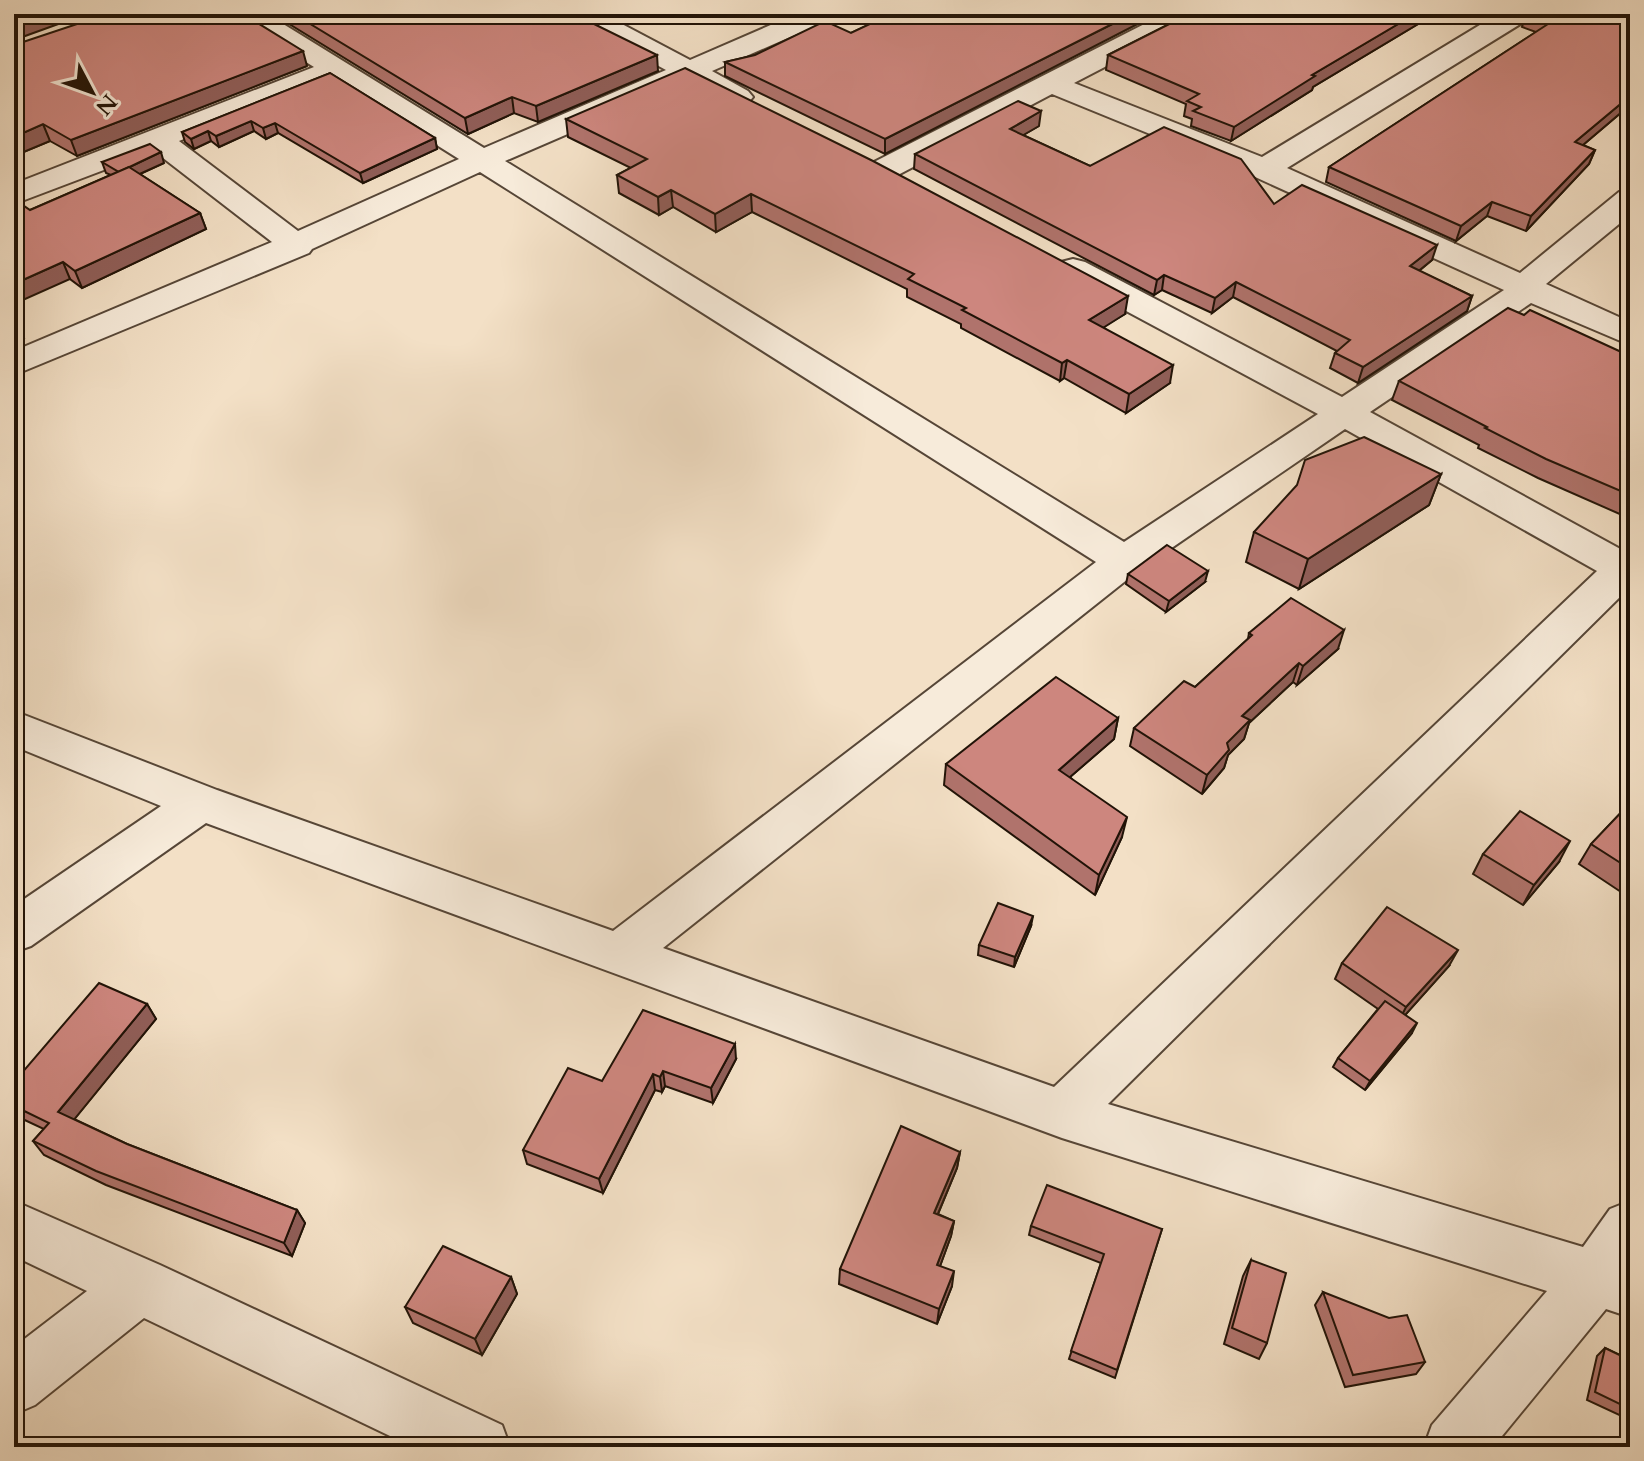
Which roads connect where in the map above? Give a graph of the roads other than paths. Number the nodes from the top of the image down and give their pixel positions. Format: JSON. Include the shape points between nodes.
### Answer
{"nodes":[{"id":1,"x":248,"y":14,"type":"edge"},
{"id":2,"x":583,"y":14,"type":"edge"},
{"id":3,"x":819,"y":14,"type":"edge"},
{"id":4,"x":1185,"y":14,"type":"edge"},
{"id":5,"x":1517,"y":14,"type":"edge"},
{"id":6,"x":333,"y":70,"type":"junction"},
{"id":7,"x":690,"y":73,"type":"junction"},
{"id":8,"x":1052,"y":84,"type":"junction"},
{"id":9,"x":760,"y":107,"type":"edge"},
{"id":10,"x":158,"y":139,"type":"junction"},
{"id":11,"x":482,"y":160,"type":"junction"},
{"id":12,"x":1264,"y":169,"type":"junction"},
{"id":13,"x":885,"y":170,"type":"edge"},
{"id":14,"x":14,"y":195,"type":"edge"},
{"id":15,"x":1630,"y":199,"type":"edge"},
{"id":16,"x":297,"y":246,"type":"junction"},
{"id":17,"x":1051,"y":258,"type":"edge"},
{"id":18,"x":1526,"y":287,"type":"junction"},
{"id":19,"x":1630,"y":335,"type":"edge"},
{"id":20,"x":14,"y":364,"type":"edge"},
{"id":21,"x":1342,"y":412,"type":"junction"},
{"id":22,"x":1124,"y":561,"type":"junction"},
{"id":23,"x":1628,"y":568,"type":"edge"},
{"id":24,"x":14,"y":728,"type":"edge"},
{"id":25,"x":201,"y":803,"type":"junction"},
{"id":26,"x":14,"y":932,"type":"edge"},
{"id":27,"x":621,"y":953,"type":"junction"},
{"id":28,"x":1062,"y":1114,"type":"junction"},
{"id":29,"x":14,"y":1228,"type":"edge"},
{"id":30,"x":1630,"y":1228,"type":"edge"},
{"id":31,"x":1613,"y":1283,"type":"edge"},
{"id":32,"x":140,"y":1285,"type":"junction"},
{"id":33,"x":14,"y":1384,"type":"edge"},
{"id":34,"x":480,"y":1447,"type":"edge"},
{"id":35,"x":1454,"y":1447,"type":"edge"}],
"edges":[{"from":1,"to":6,"type":"street"},
{"from":2,"to":7,"type":"street"},
{"from":3,"to":7,"type":"street"},
{"from":4,"to":8,"type":"street"},
{"from":5,"to":12,"type":"street"},
{"from":6,"to":10,"type":"street"},
{"from":6,"to":11,"type":"street"},
{"from":7,"to":9,"type":"street"},
{"from":7,"to":11,"type":"street"},
{"from":8,"to":12,"type":"street"},
{"from":8,"to":13,"type":"street"},
{"from":10,"to":14,"type":"street"},
{"from":10,"to":16,"type":"street"},
{"from":11,"to":16,"type":"street"},
{"from":11,"to":22,"type":"street"},
{"from":12,"to":18,"type":"street"},
{"from":15,"to":18,"type":"street"},
{"from":16,"to":20,"type":"street"},
{"from":17,"to":21,"type":"street"},
{"from":18,"to":19,"type":"street"},
{"from":18,"to":21,"type":"street"},
{"from":21,"to":22,"type":"street"},
{"from":21,"to":23,"type":"street"},
{"from":22,"to":27,"type":"street"},
{"from":23,"to":28,"type":"street"},
{"from":24,"to":25,"type":"street"},
{"from":25,"to":26,"type":"street"},
{"from":25,"to":27,"type":"street"},
{"from":27,"to":28,"type":"street"},
{"from":28,"to":31,"type":"street"},
{"from":29,"to":32,"type":"street"},
{"from":30,"to":31,"type":"street"},
{"from":31,"to":35,"type":"street"},
{"from":32,"to":33,"type":"street"},
{"from":32,"to":34,"type":"street"}]}
